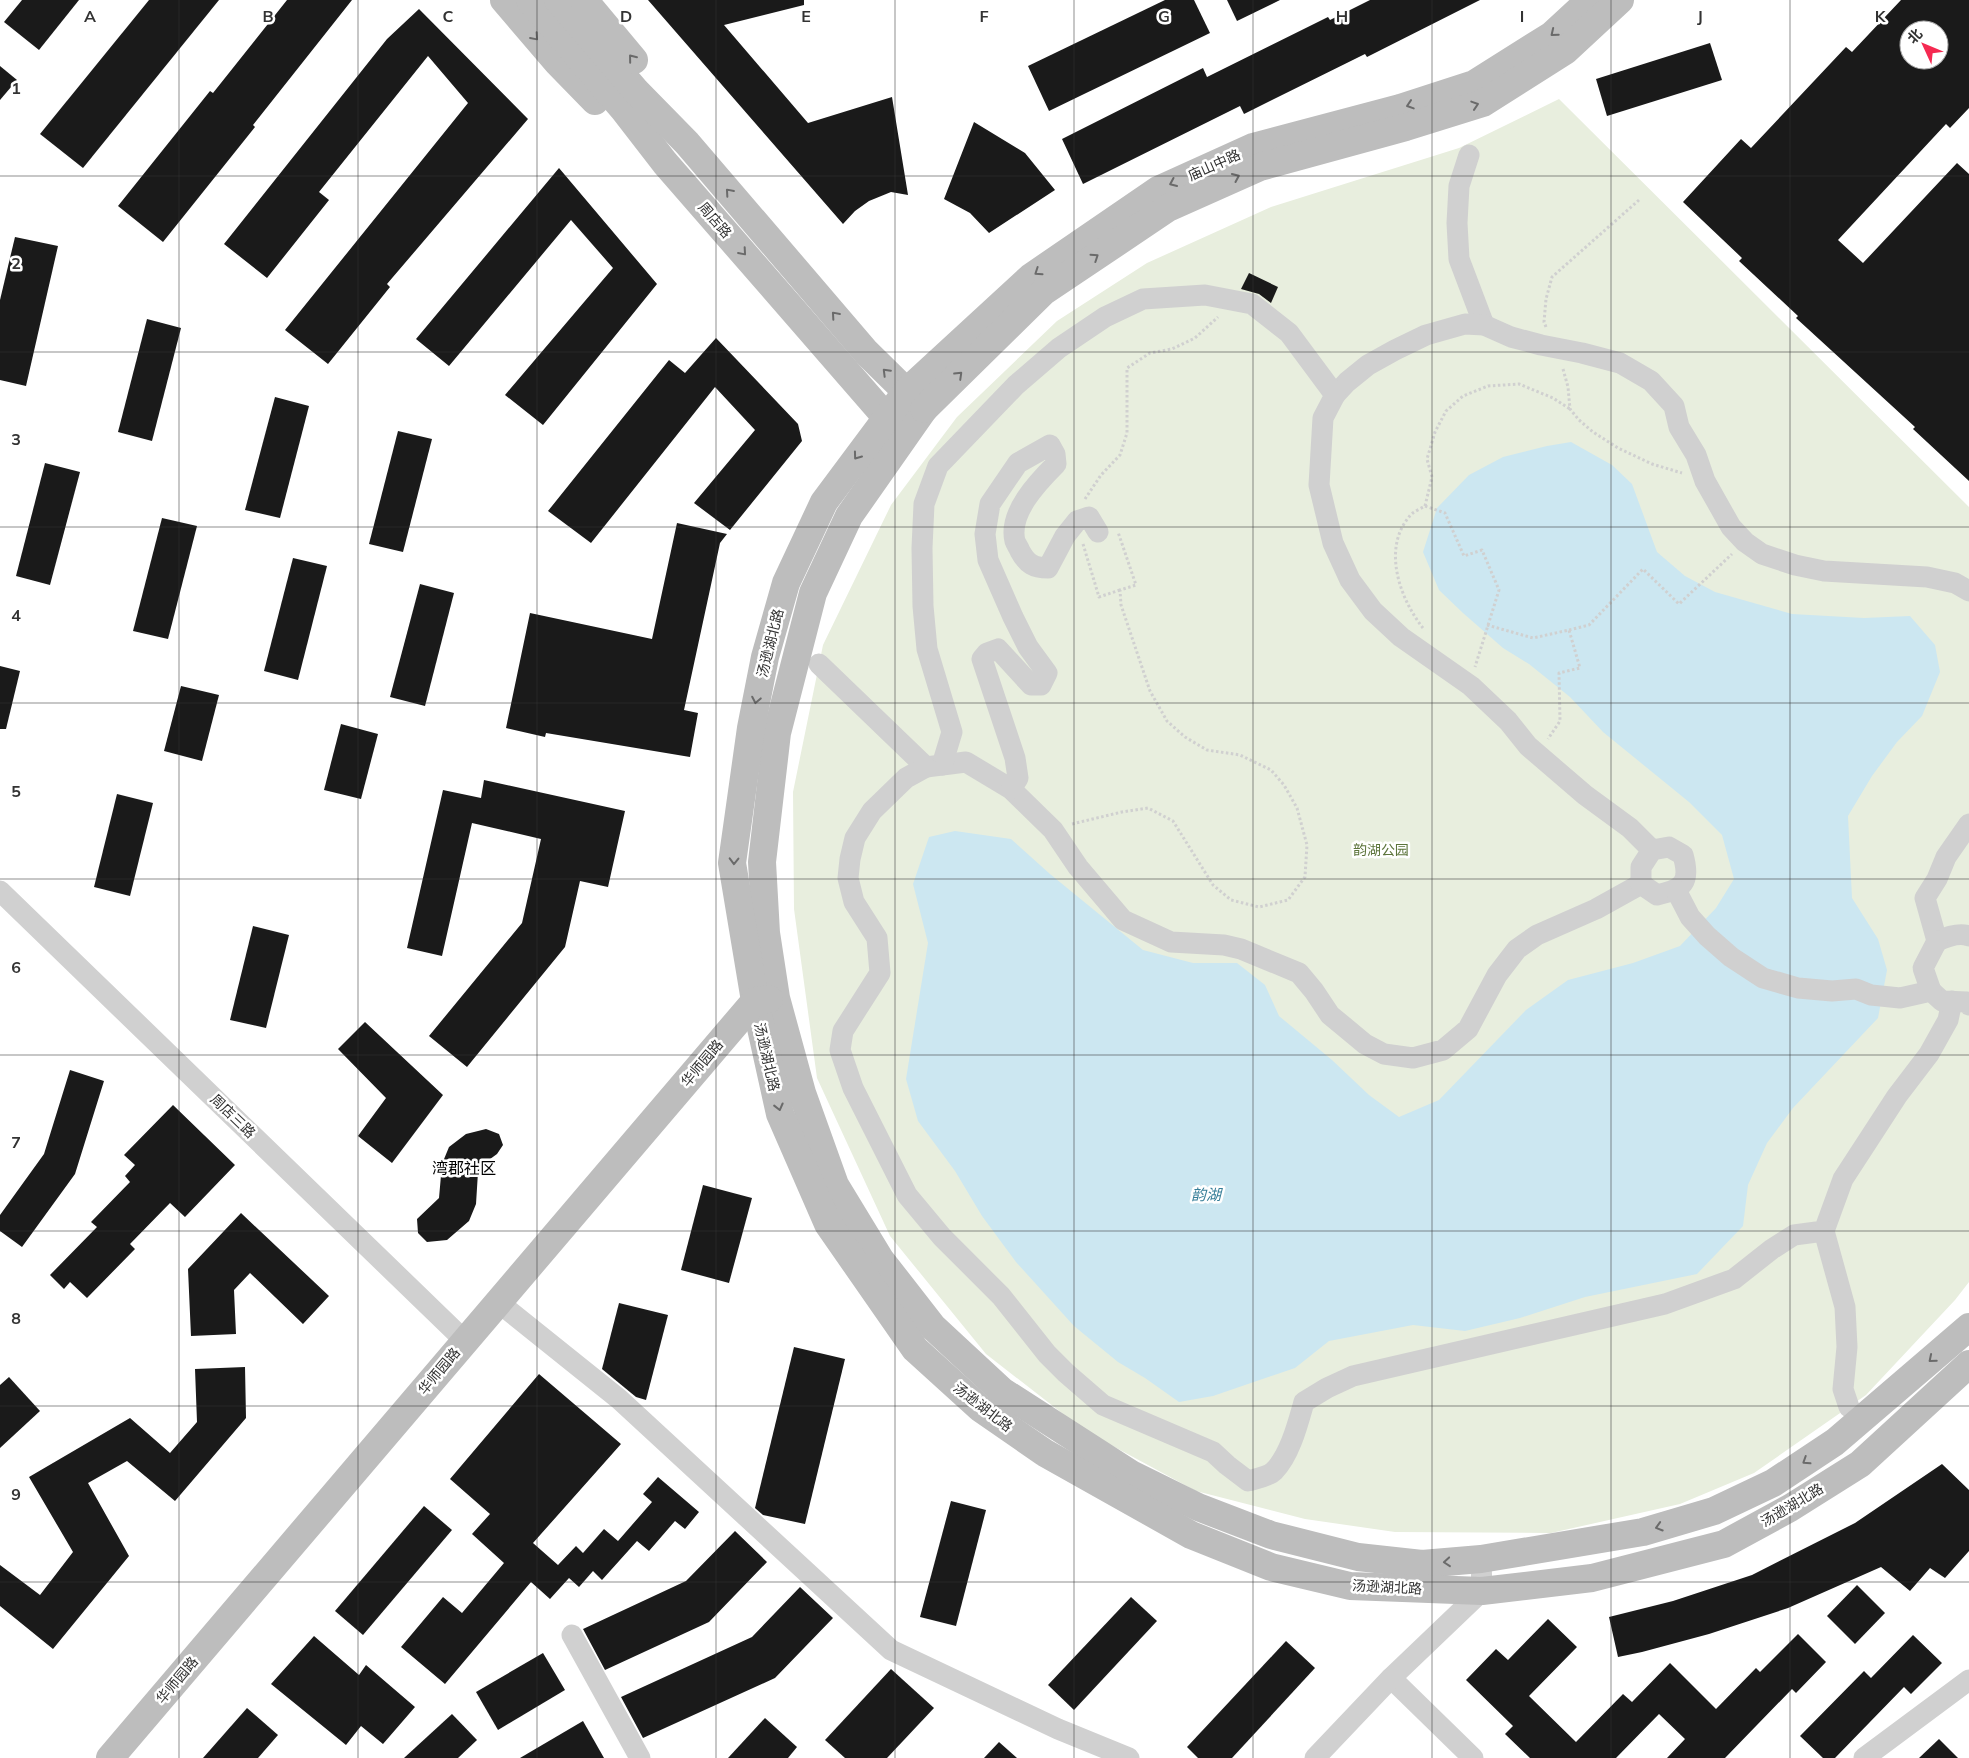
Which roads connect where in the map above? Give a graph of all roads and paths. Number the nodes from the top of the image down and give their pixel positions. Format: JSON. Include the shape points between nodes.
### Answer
{"nodes":[{"id":1,"x":504,"y":0,"type":"edge"},
{"id":2,"x":530,"y":0,"type":"edge"},
{"id":3,"x":558,"y":0,"type":"edge"},
{"id":4,"x":584,"y":0,"type":"edge"},
{"id":5,"x":1590,"y":0,"type":"edge"},
{"id":6,"x":1620,"y":0,"type":"edge"},
{"id":7,"x":580,"y":42,"type":"junction"},
{"id":8,"x":687,"y":143,"type":"junction"},
{"id":9,"x":1469,"y":155,"type":"dead end"},
{"id":10,"x":664,"y":162,"type":"junction"},
{"id":11,"x":1233,"y":302,"type":"junction"},
{"id":12,"x":1484,"y":325,"type":"junction"},
{"id":13,"x":1335,"y":395,"type":"junction"},
{"id":14,"x":915,"y":400,"type":"junction"},
{"id":15,"x":1570,"y":409,"type":"dead end"},
{"id":16,"x":886,"y":417,"type":"junction"},
{"id":17,"x":906,"y":435,"type":"junction"},
{"id":18,"x":1425,"y":506,"type":"junction"},
{"id":19,"x":1077,"y":521,"type":"junction"},
{"id":20,"x":1098,"y":532,"type":"junction"},
{"id":21,"x":1745,"y":542,"type":"junction"},
{"id":22,"x":1120,"y":590,"type":"junction"},
{"id":23,"x":1969,"y":591,"type":"edge"},
{"id":24,"x":1487,"y":625,"type":"junction"},
{"id":25,"x":1569,"y":630,"type":"junction"},
{"id":26,"x":1439,"y":663,"type":"junction"},
{"id":27,"x":819,"y":664,"type":"dead end"},
{"id":28,"x":1471,"y":686,"type":"junction"},
{"id":29,"x":1537,"y":754,"type":"junction"},
{"id":30,"x":934,"y":766,"type":"junction"},
{"id":31,"x":1011,"y":789,"type":"junction"},
{"id":32,"x":1969,"y":824,"type":"edge"},
{"id":33,"x":1052,"y":830,"type":"junction"},
{"id":34,"x":1652,"y":850,"type":"junction"},
{"id":35,"x":1641,"y":884,"type":"junction"},
{"id":36,"x":0,"y":890,"type":"edge"},
{"id":37,"x":1676,"y":890,"type":"junction"},
{"id":38,"x":1969,"y":936,"type":"edge"},
{"id":39,"x":1937,"y":941,"type":"junction"},
{"id":40,"x":1931,"y":991,"type":"junction"},
{"id":41,"x":765,"y":999,"type":"junction"},
{"id":42,"x":1964,"y":1002,"type":"edge"},
{"id":43,"x":1824,"y":1231,"type":"junction"},
{"id":44,"x":498,"y":1302,"type":"junction"},
{"id":45,"x":1969,"y":1327,"type":"edge"},
{"id":46,"x":465,"y":1341,"type":"junction"},
{"id":47,"x":1969,"y":1364,"type":"edge"},
{"id":48,"x":1848,"y":1407,"type":"dead end"},
{"id":49,"x":1481,"y":1559,"type":"junction"},
{"id":50,"x":1482,"y":1591,"type":"junction"},
{"id":51,"x":572,"y":1635,"type":"dead end"},
{"id":52,"x":1391,"y":1678,"type":"junction"},
{"id":53,"x":1969,"y":1680,"type":"edge"},
{"id":54,"x":110,"y":1758,"type":"edge"},
{"id":55,"x":640,"y":1758,"type":"edge"},
{"id":56,"x":1129,"y":1758,"type":"edge"},
{"id":57,"x":1315,"y":1758,"type":"edge"},
{"id":58,"x":1472,"y":1758,"type":"edge"},
{"id":59,"x":1864,"y":1758,"type":"edge"}],
"edges":[{"from":1,"to":10,"type":"street","one_way":true,"via":[[611,118]]},
{"from":2,"to":7,"type":"street","name":"周店路"},
{"from":3,"to":7,"type":"street","name":"周店路"},
{"from":8,"to":4,"type":"street","one_way":true,"via":[[648,78]]},
{"from":5,"to":14,"type":"street","name":"庙山中路","one_way":true,"via":[[1552,35],[1474,84],[1400,108],[1253,147],[1158,190],[1031,277]]},
{"from":14,"to":6,"type":"street","name":"庙山中路","one_way":true,"via":[[1043,292],[1168,208],[1260,166],[1483,103],[1565,51]]},
{"from":7,"to":8,"type":"street","name":"周店路","via":[[636,91]]},
{"from":7,"to":10,"type":"street","name":"周店路","via":[[624,110]]},
{"from":14,"to":8,"type":"street","name":"周店路","one_way":true,"via":[[866,352]]},
{"from":9,"to":12,"type":"street","via":[[1459,186],[1459,258]]},
{"from":10,"to":16,"type":"street","name":"周店路","one_way":true},
{"from":11,"to":13,"type":"street","via":[[1252,304],[1289,333]]},
{"from":11,"to":19,"type":"path","via":[[1195,338],[1172,349],[1150,353],[1127,368],[1127,433],[1120,455],[1101,475],[1085,500]]},
{"from":11,"to":30,"type":"street","via":[[1205,295],[1143,299],[1105,317],[1059,348],[1016,385],[938,466],[924,504],[923,606],[927,649],[952,732]]},
{"from":12,"to":13,"type":"street","via":[[1464,324],[1426,335],[1368,365]]},
{"from":12,"to":21,"type":"street","via":[[1511,337],[1620,363],[1651,381],[1674,406],[1679,427],[1696,455],[1705,481],[1731,527]]},
{"from":13,"to":26,"type":"street","via":[[1323,418],[1319,484],[1333,543],[1350,580],[1373,611],[1401,637]]},
{"from":14,"to":16,"type":"street","name":"庙山中路"},
{"from":14,"to":17,"type":"street","name":"汤逊湖北路"},
{"from":15,"to":18,"type":"path","via":[[1519,384],[1488,386],[1463,396],[1446,411],[1435,432],[1427,460],[1432,477]]},
{"from":16,"to":17,"type":"street","name":"周店路"},
{"from":16,"to":41,"type":"street","name":"汤逊湖北路","one_way":true,"via":[[824,502],[786,583],[765,657],[751,728],[732,863]]},
{"from":17,"to":41,"type":"street","name":"汤逊湖北路","via":[[849,516],[814,593],[777,733],[762,862]]},
{"from":18,"to":24,"type":"path","via":[[1445,513],[1464,556],[1482,550],[1499,590]]},
{"from":18,"to":26,"type":"path","via":[[1409,516],[1400,533],[1395,563],[1412,614],[1439,653]]},
{"from":19,"to":20,"type":"street","via":[[1089,517]]},
{"from":19,"to":31,"type":"street","via":[[1048,568],[1037,568],[1024,559],[1015,540],[1016,522],[1022,504],[1056,464],[1050,445],[1018,463],[990,504],[985,534],[988,560],[1028,647],[1047,673],[1041,684],[1031,685],[998,649],[982,659],[1015,758],[1018,778]]},
{"from":20,"to":22,"type":"path","via":[[1116,528],[1122,540],[1136,584]]},
{"from":20,"to":22,"type":"path","via":[[1082,542],[1093,582],[1099,597]]},
{"from":21,"to":23,"type":"street","via":[[1762,554],[1824,571],[1927,577],[1955,583]]},
{"from":21,"to":25,"type":"path","via":[[1679,604],[1643,569],[1589,625]]},
{"from":22,"to":33,"type":"path","via":[[1121,605],[1150,691],[1167,721],[1207,750],[1240,755],[1270,770],[1284,785],[1297,808],[1307,845],[1305,877],[1288,900],[1259,907],[1230,900],[1213,885],[1173,821],[1148,808],[1086,819]]},
{"from":24,"to":25,"type":"path","via":[[1533,638]]},
{"from":24,"to":28,"type":"path"},
{"from":25,"to":29,"type":"path","via":[[1580,668],[1559,673],[1560,721]]},
{"from":26,"to":28,"type":"street"},
{"from":27,"to":30,"type":"street"},
{"from":28,"to":29,"type":"street"},
{"from":29,"to":34,"type":"street","via":[[1630,828]]},
{"from":30,"to":31,"type":"street","via":[[966,762]]},
{"from":30,"to":43,"type":"street","via":[[906,778],[872,812],[855,838],[848,878],[854,902],[877,938],[880,973],[843,1031],[840,1050],[853,1088],[907,1195],[942,1237],[1001,1296],[1066,1373],[1103,1406],[1213,1452],[1248,1482],[1273,1472],[1284,1457],[1304,1402],[1353,1376],[1665,1304],[1734,1280],[1794,1235]]},
{"from":31,"to":33,"type":"street"},
{"from":32,"to":39,"type":"street","via":[[1946,857],[1925,898]]},
{"from":33,"to":35,"type":"street","via":[[1122,920],[1171,942],[1241,948],[1300,973],[1330,1015],[1365,1044],[1384,1054],[1413,1058],[1443,1050],[1468,1028],[1497,975],[1517,949],[1537,935],[1596,909]]},
{"from":34,"to":35,"type":"street","via":[[1641,867]]},
{"from":34,"to":37,"type":"street","via":[[1669,847],[1683,855],[1685,881]]},
{"from":35,"to":37,"type":"street","via":[[1657,895]]},
{"from":36,"to":46,"type":"street","name":"周店三路"},
{"from":37,"to":40,"type":"street","via":[[1690,917],[1707,936],[1763,978],[1798,988],[1856,989],[1871,995],[1900,998]]},
{"from":38,"to":39,"type":"street","via":[[1947,936]]},
{"from":39,"to":40,"type":"street","via":[[1923,968]]},
{"from":40,"to":42,"type":"street","via":[[1942,1001]]},
{"from":41,"to":44,"type":"street","name":"华师园路"},
{"from":49,"to":41,"type":"street","name":"汤逊湖北路","one_way":true,"via":[[1422,1564],[1358,1557],[1272,1535],[1198,1507],[1131,1474],[1002,1391],[934,1327],[880,1259],[835,1185]]},
{"from":41,"to":50,"type":"street","name":"汤逊湖北路","one_way":true,"via":[[780,1114],[828,1224],[915,1349],[980,1408],[1046,1454],[1190,1535],[1271,1566],[1350,1586]]},
{"from":42,"to":43,"type":"street","via":[[1896,1096],[1843,1179]]},
{"from":43,"to":48,"type":"street","via":[[1846,1307],[1843,1388]]},
{"from":44,"to":46,"type":"street","name":"华师园路"},
{"from":44,"to":56,"type":"street","via":[[619,1399],[891,1650],[1058,1730]]},
{"from":45,"to":49,"type":"street","name":"汤逊湖北路","one_way":true,"via":[[1835,1442],[1773,1483],[1714,1511],[1642,1532]]},
{"from":46,"to":54,"type":"street","name":"华师园路"},
{"from":47,"to":50,"type":"street","name":"汤逊湖北路","via":[[1860,1464],[1724,1544],[1592,1578]]},
{"from":49,"to":50,"type":"street"},
{"from":50,"to":52,"type":"street"},
{"from":51,"to":55,"type":"street"},
{"from":52,"to":57,"type":"street"},
{"from":52,"to":58,"type":"street"},
{"from":53,"to":59,"type":"street"}]}
